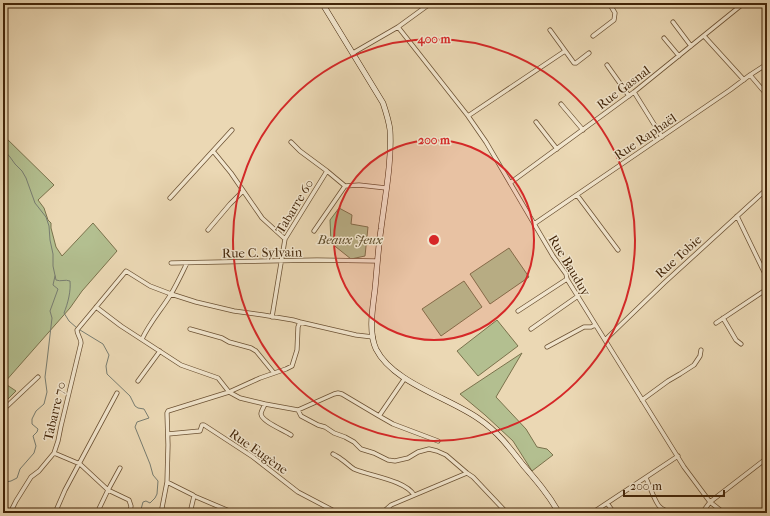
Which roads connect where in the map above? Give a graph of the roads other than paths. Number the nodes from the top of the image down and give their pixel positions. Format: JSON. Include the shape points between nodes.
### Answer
{"nodes":[{"id":1,"x":322,"y":3,"type":"edge"},
{"id":2,"x":432,"y":3,"type":"edge"},
{"id":3,"x":609,"y":3,"type":"edge"},
{"id":4,"x":744,"y":3,"type":"edge"},
{"id":5,"x":762,"y":3,"type":"edge"},
{"id":6,"x":767,"y":10,"type":"edge"},
{"id":7,"x":673,"y":22,"type":"dead end"},
{"id":8,"x":398,"y":27,"type":"junction"},
{"id":9,"x":550,"y":30,"type":"dead end"},
{"id":10,"x":593,"y":36,"type":"dead end"},
{"id":11,"x":704,"y":36,"type":"junction"},
{"id":12,"x":664,"y":38,"type":"dead end"},
{"id":13,"x":691,"y":46,"type":"junction"},
{"id":14,"x":565,"y":51,"type":"junction"},
{"id":15,"x":353,"y":52,"type":"junction"},
{"id":16,"x":589,"y":52,"type":"dead end"},
{"id":17,"x":679,"y":56,"type":"junction"},
{"id":18,"x":767,"y":64,"type":"edge"},
{"id":19,"x":607,"y":65,"type":"dead end"},
{"id":20,"x":750,"y":75,"type":"junction"},
{"id":21,"x":744,"y":80,"type":"junction"},
{"id":22,"x":634,"y":92,"type":"junction"},
{"id":23,"x":767,"y":95,"type":"edge"},
{"id":24,"x":629,"y":96,"type":"junction"},
{"id":25,"x":561,"y":104,"type":"dead end"},
{"id":26,"x":468,"y":116,"type":"junction"},
{"id":27,"x":536,"y":122,"type":"dead end"},
{"id":28,"x":232,"y":130,"type":"dead end"},
{"id":29,"x":583,"y":130,"type":"junction"},
{"id":30,"x":662,"y":137,"type":"junction"},
{"id":31,"x":291,"y":142,"type":"dead end"},
{"id":32,"x":557,"y":149,"type":"junction"},
{"id":33,"x":213,"y":151,"type":"junction"},
{"id":34,"x":327,"y":171,"type":"junction"},
{"id":35,"x":510,"y":183,"type":"junction"},
{"id":36,"x":345,"y":186,"type":"junction"},
{"id":37,"x":386,"y":188,"type":"junction"},
{"id":38,"x":767,"y":189,"type":"edge"},
{"id":39,"x":243,"y":191,"type":"junction"},
{"id":40,"x":577,"y":195,"type":"junction"},
{"id":41,"x":170,"y":198,"type":"dead end"},
{"id":42,"x":737,"y":216,"type":"junction"},
{"id":43,"x":534,"y":224,"type":"junction"},
{"id":44,"x":208,"y":230,"type":"dead end"},
{"id":45,"x":314,"y":231,"type":"dead end"},
{"id":46,"x":285,"y":239,"type":"junction"},
{"id":47,"x":618,"y":250,"type":"dead end"},
{"id":48,"x":378,"y":261,"type":"junction"},
{"id":49,"x":281,"y":262,"type":"junction"},
{"id":50,"x":171,"y":263,"type":"dead end"},
{"id":51,"x":187,"y":263,"type":"junction"},
{"id":52,"x":767,"y":278,"type":"edge"},
{"id":53,"x":567,"y":280,"type":"junction"},
{"id":54,"x":767,"y":289,"type":"edge"},
{"id":55,"x":171,"y":294,"type":"junction"},
{"id":56,"x":578,"y":296,"type":"junction"},
{"id":57,"x":96,"y":307,"type":"junction"},
{"id":58,"x":518,"y":311,"type":"dead end"},
{"id":59,"x":272,"y":317,"type":"junction"},
{"id":60,"x":723,"y":318,"type":"junction"},
{"id":61,"x":300,"y":322,"type":"junction"},
{"id":62,"x":716,"y":323,"type":"dead end"},
{"id":63,"x":595,"y":324,"type":"junction"},
{"id":64,"x":190,"y":329,"type":"dead end"},
{"id":65,"x":531,"y":330,"type":"dead end"},
{"id":66,"x":373,"y":337,"type":"junction"},
{"id":67,"x":142,"y":339,"type":"junction"},
{"id":68,"x":605,"y":340,"type":"junction"},
{"id":69,"x":741,"y":344,"type":"dead end"},
{"id":70,"x":547,"y":347,"type":"dead end"},
{"id":71,"x":701,"y":350,"type":"dead end"},
{"id":72,"x":160,"y":351,"type":"junction"},
{"id":73,"x":274,"y":373,"type":"junction"},
{"id":74,"x":38,"y":377,"type":"dead end"},
{"id":75,"x":405,"y":378,"type":"junction"},
{"id":76,"x":138,"y":381,"type":"dead end"},
{"id":77,"x":229,"y":392,"type":"junction"},
{"id":78,"x":117,"y":393,"type":"dead end"},
{"id":79,"x":642,"y":400,"type":"junction"},
{"id":80,"x":265,"y":404,"type":"junction"},
{"id":81,"x":3,"y":410,"type":"edge"},
{"id":82,"x":298,"y":410,"type":"junction"},
{"id":83,"x":379,"y":416,"type":"junction"},
{"id":84,"x":168,"y":434,"type":"junction"},
{"id":85,"x":291,"y":435,"type":"dead end"},
{"id":86,"x":438,"y":441,"type":"dead end"},
{"id":87,"x":54,"y":453,"type":"junction"},
{"id":88,"x":333,"y":454,"type":"dead end"},
{"id":89,"x":678,"y":456,"type":"junction"},
{"id":90,"x":767,"y":458,"type":"edge"},
{"id":91,"x":80,"y":464,"type":"junction"},
{"id":92,"x":120,"y":468,"type":"dead end"},
{"id":93,"x":467,"y":473,"type":"junction"},
{"id":94,"x":646,"y":478,"type":"junction"},
{"id":95,"x":167,"y":482,"type":"junction"},
{"id":96,"x":108,"y":490,"type":"junction"},
{"id":97,"x":414,"y":495,"type":"junction"},
{"id":98,"x":194,"y":496,"type":"junction"},
{"id":99,"x":710,"y":502,"type":"junction"},
{"id":100,"x":607,"y":503,"type":"junction"},
{"id":101,"x":10,"y":513,"type":"edge"},
{"id":102,"x":55,"y":513,"type":"edge"},
{"id":103,"x":97,"y":513,"type":"edge"},
{"id":104,"x":130,"y":513,"type":"edge"},
{"id":105,"x":161,"y":513,"type":"edge"},
{"id":106,"x":190,"y":513,"type":"edge"},
{"id":107,"x":234,"y":513,"type":"edge"},
{"id":108,"x":338,"y":513,"type":"edge"},
{"id":109,"x":382,"y":513,"type":"edge"},
{"id":110,"x":507,"y":513,"type":"edge"},
{"id":111,"x":559,"y":513,"type":"edge"},
{"id":112,"x":592,"y":513,"type":"edge"},
{"id":113,"x":614,"y":513,"type":"edge"},
{"id":114,"x":668,"y":513,"type":"edge"},
{"id":115,"x":702,"y":513,"type":"edge"},
{"id":116,"x":724,"y":513,"type":"edge"}],
"edges":[{"from":1,"to":15,"type":"main road"},
{"from":2,"to":8,"type":"street"},
{"from":3,"to":10,"type":"street","via":[[615,13],[614,20]]},
{"from":4,"to":11,"type":"street","name":"Rue Gasnal"},
{"from":5,"to":6,"type":"street"},
{"from":7,"to":13,"type":"street"},
{"from":8,"to":15,"type":"street"},
{"from":8,"to":26,"type":"street","name":"Rue Bauduy"},
{"from":9,"to":14,"type":"street"},
{"from":11,"to":13,"type":"street","name":"Rue Gasnal"},
{"from":11,"to":21,"type":"street"},
{"from":12,"to":17,"type":"street"},
{"from":13,"to":17,"type":"street","name":"Rue Gasnal"},
{"from":14,"to":16,"type":"street","via":[[574,64]]},
{"from":14,"to":26,"type":"street"},
{"from":15,"to":37,"type":"main road","via":[[383,103],[388,118],[390,141]]},
{"from":17,"to":22,"type":"street","name":"Rue Gasnal"},
{"from":18,"to":20,"type":"street","name":"Rue Raphaël"},
{"from":19,"to":24,"type":"street"},
{"from":20,"to":21,"type":"street","name":"Rue Raphaël"},
{"from":20,"to":23,"type":"street"},
{"from":21,"to":30,"type":"street","name":"Rue Raphaël"},
{"from":22,"to":24,"type":"street","name":"Rue Gasnal"},
{"from":22,"to":30,"type":"street"},
{"from":24,"to":29,"type":"street","name":"Rue Gasnal"},
{"from":25,"to":29,"type":"street"},
{"from":26,"to":35,"type":"street","name":"Rue Bauduy"},
{"from":27,"to":32,"type":"street"},
{"from":28,"to":33,"type":"street"},
{"from":29,"to":32,"type":"street","name":"Rue Gasnal"},
{"from":30,"to":40,"type":"street","name":"Rue Raphaël"},
{"from":31,"to":34,"type":"street"},
{"from":32,"to":35,"type":"street","name":"Rue Gasnal"},
{"from":33,"to":39,"type":"street"},
{"from":33,"to":41,"type":"street"},
{"from":34,"to":36,"type":"street","name":"Tabarre 60"},
{"from":34,"to":46,"type":"street","name":"Tabarre 60"},
{"from":35,"to":43,"type":"street","name":"Rue Bauduy"},
{"from":36,"to":37,"type":"street"},
{"from":36,"to":45,"type":"street"},
{"from":37,"to":48,"type":"main road"},
{"from":38,"to":42,"type":"street","name":"Rue Tobie"},
{"from":39,"to":44,"type":"street"},
{"from":39,"to":46,"type":"street","via":[[262,218]]},
{"from":40,"to":43,"type":"street","name":"Rue Raphaël"},
{"from":40,"to":47,"type":"street"},
{"from":42,"to":52,"type":"street"},
{"from":42,"to":68,"type":"street","name":"Rue Tobie"},
{"from":43,"to":53,"type":"street","name":"Rue Bauduy","via":[[552,256],[566,274]]},
{"from":46,"to":49,"type":"street","name":"Tabarre 60"},
{"from":48,"to":49,"type":"street","name":"Rue C. Sylvain"},
{"from":48,"to":66,"type":"main road","via":[[372,310]]},
{"from":49,"to":51,"type":"street","name":"Rue C. Sylvain"},
{"from":49,"to":59,"type":"street","name":"Tabarre 60"},
{"from":50,"to":51,"type":"street","name":"Rue C. Sylvain"},
{"from":51,"to":55,"type":"street"},
{"from":53,"to":56,"type":"street","name":"Rue Bauduy"},
{"from":53,"to":58,"type":"street"},
{"from":54,"to":60,"type":"street"},
{"from":55,"to":57,"type":"street","via":[[150,286],[126,271]]},
{"from":55,"to":59,"type":"street","via":[[234,312]]},
{"from":55,"to":67,"type":"street"},
{"from":56,"to":63,"type":"street","name":"Rue Bauduy"},
{"from":56,"to":65,"type":"street"},
{"from":57,"to":67,"type":"street"},
{"from":57,"to":87,"type":"street","name":"Tabarre 70","via":[[77,330],[81,344]]},
{"from":59,"to":61,"type":"street"},
{"from":60,"to":62,"type":"street"},
{"from":60,"to":69,"type":"street"},
{"from":61,"to":66,"type":"street"},
{"from":61,"to":73,"type":"street","via":[[297,350],[292,366]]},
{"from":63,"to":68,"type":"street","name":"Rue Bauduy"},
{"from":63,"to":70,"type":"street","via":[[584,327]]},
{"from":64,"to":73,"type":"street","via":[[251,348]]},
{"from":66,"to":75,"type":"main road","via":[[380,355]]},
{"from":67,"to":72,"type":"street"},
{"from":68,"to":79,"type":"street","name":"Rue Bauduy"},
{"from":71,"to":79,"type":"street","via":[[694,365]]},
{"from":72,"to":76,"type":"street"},
{"from":72,"to":77,"type":"street","via":[[181,365],[218,378]]},
{"from":73,"to":77,"type":"street"},
{"from":74,"to":81,"type":"street"},
{"from":75,"to":83,"type":"street"},
{"from":75,"to":111,"type":"main road","via":[[431,394],[466,410],[492,429],[536,480]]},
{"from":77,"to":80,"type":"street","via":[[240,398]]},
{"from":77,"to":84,"type":"street","via":[[168,411]]},
{"from":78,"to":91,"type":"street"},
{"from":79,"to":89,"type":"street","name":"Rue Bauduy"},
{"from":80,"to":82,"type":"street"},
{"from":80,"to":85,"type":"street","via":[[262,417]]},
{"from":82,"to":83,"type":"street","via":[[338,393]]},
{"from":82,"to":93,"type":"street","via":[[301,416],[346,437],[361,449],[388,460],[408,458],[429,449],[446,455]]},
{"from":83,"to":86,"type":"street"},
{"from":84,"to":95,"type":"street"},
{"from":84,"to":108,"type":"street","name":"Rue Eugène","via":[[200,431],[204,425],[298,492]]},
{"from":87,"to":91,"type":"street"},
{"from":87,"to":101,"type":"street","name":"Tabarre 70","via":[[31,477]]},
{"from":88,"to":97,"type":"street","via":[[355,470],[400,484]]},
{"from":89,"to":94,"type":"street"},
{"from":89,"to":99,"type":"street","name":"Rue Bauduy"},
{"from":90,"to":99,"type":"street"},
{"from":91,"to":96,"type":"street"},
{"from":91,"to":102,"type":"street"},
{"from":92,"to":96,"type":"street"},
{"from":93,"to":97,"type":"street"},
{"from":93,"to":110,"type":"street"},
{"from":94,"to":100,"type":"street"},
{"from":94,"to":114,"type":"street","via":[[657,503]]},
{"from":95,"to":98,"type":"street"},
{"from":95,"to":105,"type":"street"},
{"from":96,"to":103,"type":"street"},
{"from":96,"to":104,"type":"street","via":[[129,500],[132,506]]},
{"from":97,"to":109,"type":"street","via":[[391,505]]},
{"from":98,"to":106,"type":"street"},
{"from":98,"to":107,"type":"street"},
{"from":99,"to":115,"type":"street"},
{"from":99,"to":116,"type":"street","name":"Rue Bauduy"},
{"from":100,"to":112,"type":"street"},
{"from":100,"to":113,"type":"street"}]}
